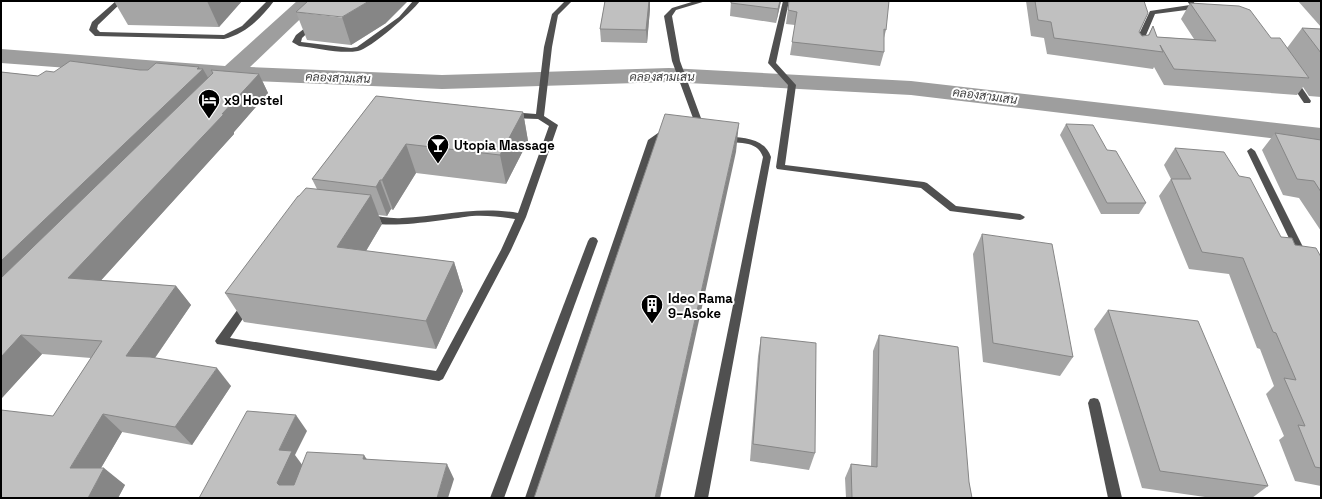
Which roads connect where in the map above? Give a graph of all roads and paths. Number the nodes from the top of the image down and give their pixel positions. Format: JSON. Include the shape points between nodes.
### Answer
{"nodes":[{"id":1,"x":120,"y":1,"type":"edge"},
{"id":2,"x":271,"y":1,"type":"edge"},
{"id":3,"x":417,"y":1,"type":"edge"},
{"id":4,"x":569,"y":1,"type":"edge"},
{"id":5,"x":703,"y":1,"type":"edge"},
{"id":6,"x":786,"y":1,"type":"edge"},
{"id":7,"x":1195,"y":6,"type":"edge"},
{"id":8,"x":321,"y":16,"type":"edge"},
{"id":9,"x":1136,"y":49,"type":"edge"},
{"id":10,"x":1290,"y":76,"type":"edge"},
{"id":11,"x":1307,"y":101,"type":"dead end"},
{"id":12,"x":500,"y":115,"type":"edge"},
{"id":13,"x":540,"y":117,"type":"junction"},
{"id":14,"x":681,"y":135,"type":"edge"},
{"id":15,"x":1251,"y":151,"type":"dead end"},
{"id":16,"x":361,"y":217,"type":"edge"},
{"id":17,"x":521,"y":217,"type":"junction"},
{"id":18,"x":1020,"y":217,"type":"dead end"},
{"id":19,"x":593,"y":241,"type":"dead end"},
{"id":20,"x":1307,"y":264,"type":"edge"},
{"id":21,"x":252,"y":298,"type":"edge"},
{"id":22,"x":1094,"y":403,"type":"dead end"},
{"id":23,"x":497,"y":498,"type":"edge"},
{"id":24,"x":532,"y":498,"type":"edge"},
{"id":25,"x":701,"y":498,"type":"edge"},
{"id":26,"x":1115,"y":498,"type":"edge"}],
"edges":[{"from":1,"to":2,"type":"street","via":[[95,24],[93,30],[98,34],[224,37],[242,31]]},
{"from":3,"to":8,"type":"street","via":[[401,18],[359,49],[296,42]]},
{"from":4,"to":13,"type":"street","via":[[555,14],[548,47]]},
{"from":5,"to":25,"type":"street","via":[[674,9],[668,16],[675,56],[700,135],[757,144],[765,150],[767,157]]},
{"from":6,"to":18,"type":"street","via":[[772,63],[792,85],[780,166],[924,185],[954,209]]},
{"from":7,"to":9,"type":"street","via":[[1152,12]]},
{"from":10,"to":11,"type":"street"},
{"from":12,"to":13,"type":"street"},
{"from":13,"to":17,"type":"street","via":[[554,125]]},
{"from":14,"to":24,"type":"street","via":[[661,135],[652,140]]},
{"from":15,"to":20,"type":"street"},
{"from":16,"to":17,"type":"street","via":[[400,222],[473,213],[498,213]]},
{"from":17,"to":21,"type":"street","via":[[440,376],[221,341]]},
{"from":19,"to":23,"type":"street"},
{"from":22,"to":26,"type":"street"}]}
